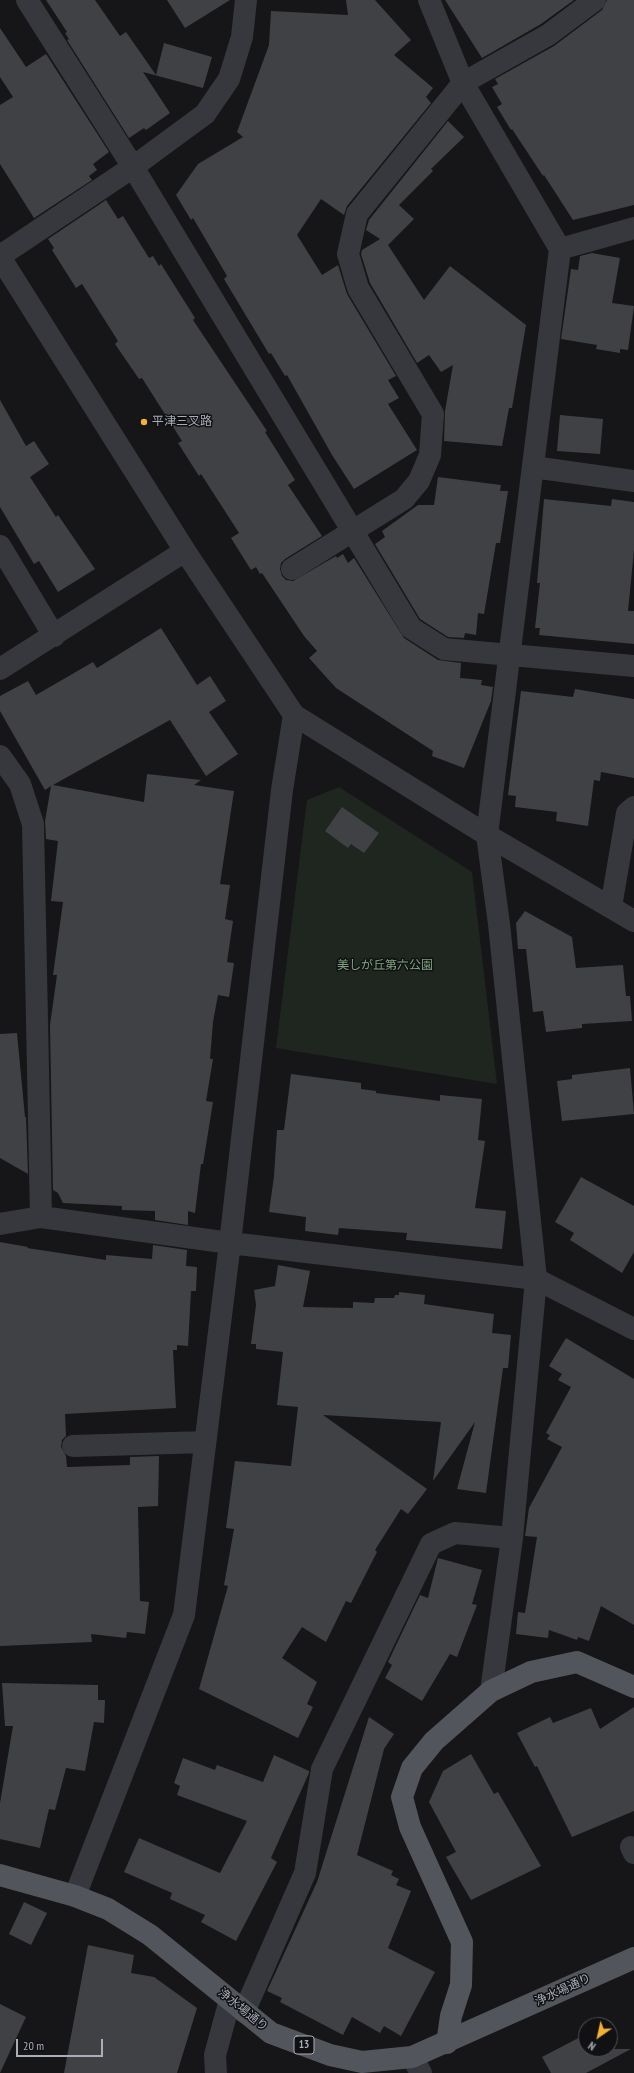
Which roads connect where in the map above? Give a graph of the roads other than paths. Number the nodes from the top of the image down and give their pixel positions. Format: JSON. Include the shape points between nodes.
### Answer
{"nodes":[{"id":1,"x":26,"y":0,"type":"edge"},
{"id":2,"x":246,"y":0,"type":"edge"},
{"id":3,"x":429,"y":0,"type":"edge"},
{"id":4,"x":595,"y":0,"type":"edge"},
{"id":5,"x":463,"y":83,"type":"junction"},
{"id":6,"x":133,"y":167,"type":"junction"},
{"id":7,"x":634,"y":228,"type":"edge"},
{"id":8,"x":560,"y":249,"type":"junction"},
{"id":9,"x":0,"y":257,"type":"edge"},
{"id":10,"x":532,"y":467,"type":"junction"},
{"id":11,"x":634,"y":481,"type":"edge"},
{"id":12,"x":353,"y":533,"type":"junction"},
{"id":13,"x":0,"y":546,"type":"edge"},
{"id":14,"x":185,"y":551,"type":"junction"},
{"id":15,"x":292,"y":569,"type":"dead end"},
{"id":16,"x":54,"y":636,"type":"junction"},
{"id":17,"x":509,"y":656,"type":"junction"},
{"id":18,"x":634,"y":666,"type":"edge"},
{"id":19,"x":0,"y":668,"type":"edge"},
{"id":20,"x":294,"y":715,"type":"junction"},
{"id":21,"x":0,"y":756,"type":"edge"},
{"id":22,"x":634,"y":807,"type":"edge"},
{"id":23,"x":487,"y":835,"type":"junction"},
{"id":24,"x":611,"y":907,"type":"junction"},
{"id":25,"x":634,"y":921,"type":"edge"},
{"id":26,"x":41,"y":1217,"type":"junction"},
{"id":27,"x":0,"y":1224,"type":"edge"},
{"id":28,"x":230,"y":1243,"type":"junction"},
{"id":29,"x":536,"y":1278,"type":"junction"},
{"id":30,"x":634,"y":1329,"type":"edge"},
{"id":31,"x":205,"y":1442,"type":"junction"},
{"id":32,"x":73,"y":1446,"type":"dead end"},
{"id":33,"x":512,"y":1538,"type":"junction"},
{"id":34,"x":634,"y":1687,"type":"edge"},
{"id":35,"x":491,"y":1691,"type":"junction"},
{"id":36,"x":0,"y":1876,"type":"edge"},
{"id":37,"x":75,"y":1896,"type":"junction"},
{"id":38,"x":634,"y":1958,"type":"edge"},
{"id":39,"x":237,"y":2006,"type":"junction"},
{"id":40,"x":447,"y":2043,"type":"junction"},
{"id":41,"x":416,"y":2065,"type":"edge"},
{"id":42,"x":216,"y":2073,"type":"edge"}],
"edges":[{"from":1,"to":6,"type":"street"},
{"from":2,"to":6,"type":"street","via":[[242,37],[229,79],[205,114]]},
{"from":3,"to":5,"type":"street"},
{"from":4,"to":5,"type":"street","via":[[548,35]]},
{"from":5,"to":8,"type":"street"},
{"from":5,"to":12,"type":"street","via":[[357,214],[348,254],[358,288],[433,414],[430,456],[419,481],[404,499]]},
{"from":6,"to":9,"type":"street"},
{"from":6,"to":12,"type":"street"},
{"from":7,"to":8,"type":"street"},
{"from":8,"to":10,"type":"street"},
{"from":9,"to":14,"type":"street"},
{"from":10,"to":11,"type":"street"},
{"from":10,"to":17,"type":"street"},
{"from":12,"to":15,"type":"street"},
{"from":12,"to":17,"type":"street","via":[[411,628],[444,649]]},
{"from":13,"to":16,"type":"street"},
{"from":14,"to":16,"type":"street"},
{"from":14,"to":20,"type":"street"},
{"from":16,"to":19,"type":"street"},
{"from":17,"to":18,"type":"street"},
{"from":17,"to":23,"type":"street"},
{"from":20,"to":23,"type":"street"},
{"from":20,"to":28,"type":"street","via":[[282,790]]},
{"from":21,"to":26,"type":"street","via":[[20,784],[32,824]]},
{"from":22,"to":24,"type":"street","via":[[627,813]]},
{"from":23,"to":24,"type":"street"},
{"from":23,"to":29,"type":"street","via":[[500,932]]},
{"from":24,"to":25,"type":"street"},
{"from":26,"to":27,"type":"street"},
{"from":26,"to":28,"type":"street"},
{"from":28,"to":29,"type":"street"},
{"from":28,"to":31,"type":"street"},
{"from":29,"to":30,"type":"street"},
{"from":29,"to":33,"type":"street"},
{"from":31,"to":32,"type":"street"},
{"from":31,"to":37,"type":"street","via":[[184,1615]]},
{"from":33,"to":35,"type":"street"},
{"from":33,"to":39,"type":"street","via":[[455,1533],[431,1544],[322,1769],[305,1873]]},
{"from":34,"to":35,"type":"main road","via":[[578,1662],[531,1672]]},
{"from":35,"to":40,"type":"main road","via":[[430,1746],[412,1768],[402,1797],[410,1827],[462,1942],[461,1985],[451,2016]]},
{"from":36,"to":37,"type":"main road","name":"浄水場通り","number":"13"},
{"from":37,"to":39,"type":"main road","name":"浄水場通り","number":"13","via":[[108,1909],[150,1936]]},
{"from":38,"to":40,"type":"main road","name":"浄水場通り","number":"13"},
{"from":39,"to":41,"type":"main road","name":"浄水場通り","number":"13","via":[[271,2033],[330,2055],[362,2062]]},
{"from":39,"to":42,"type":"street","via":[[214,2055]]},
{"from":40,"to":41,"type":"main road","name":"浄水場通り","number":"13"}]}
